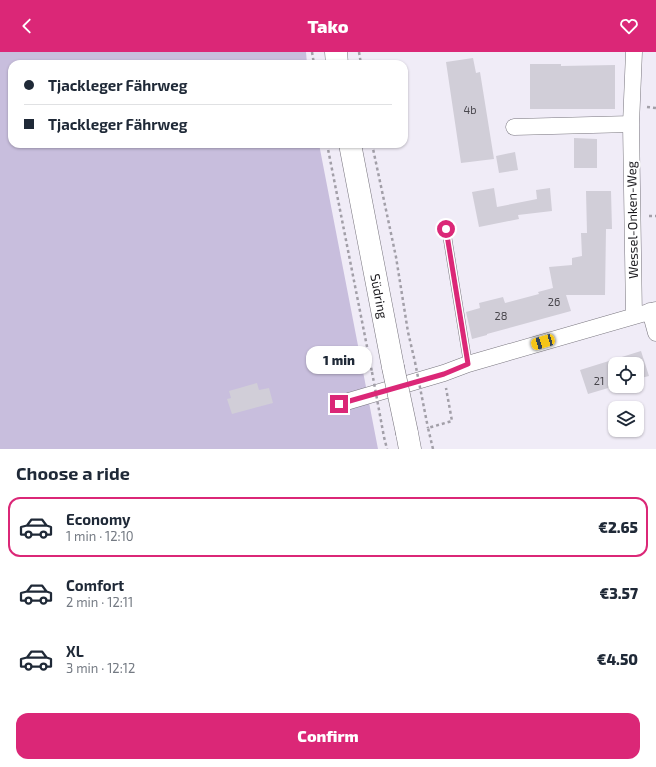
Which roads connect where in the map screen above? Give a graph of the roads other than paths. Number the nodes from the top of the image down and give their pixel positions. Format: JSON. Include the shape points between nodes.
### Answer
{"nodes":[{"id":1,"x":634,"y":52,"type":"edge"},
{"id":2,"x":631,"y":124,"type":"junction"},
{"id":3,"x":514,"y":127,"type":"dead end"},
{"id":4,"x":351,"y":148,"type":"edge"},
{"id":5,"x":446,"y":229,"type":"dead end"},
{"id":6,"x":653,"y":311,"type":"edge"},
{"id":7,"x":634,"y":316,"type":"junction"},
{"id":8,"x":656,"y":333,"type":"edge"},
{"id":9,"x":468,"y":364,"type":"junction"},
{"id":10,"x":339,"y":404,"type":"dead end"},
{"id":11,"x":408,"y":441,"type":"edge"}],
"edges":[{"from":1,"to":2,"type":"street","name":"Wessel-Onken-Weg"},
{"from":2,"to":3,"type":"street"},
{"from":2,"to":7,"type":"street","name":"Wessel-Onken-Weg"},
{"from":4,"to":11,"type":"main road","name":"Südring","bridge":true},
{"from":5,"to":9,"type":"lane"},
{"from":6,"to":7,"type":"street"},
{"from":6,"to":8,"type":"street"},
{"from":7,"to":9,"type":"street"},
{"from":9,"to":10,"type":"street","via":[[444,374]]}]}
